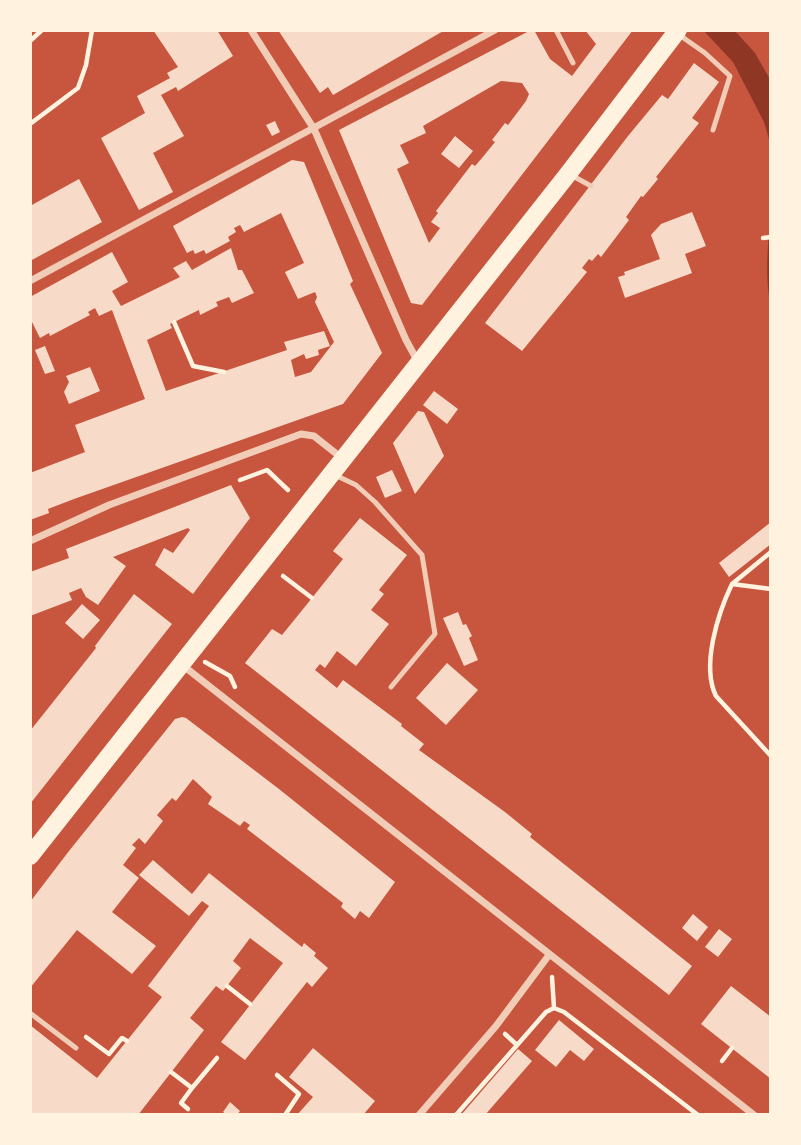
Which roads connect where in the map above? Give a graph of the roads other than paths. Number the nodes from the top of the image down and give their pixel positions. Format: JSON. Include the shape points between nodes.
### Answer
{"nodes":[{"id":1,"x":251,"y":30,"type":"edge"},
{"id":2,"x":495,"y":30,"type":"edge"},
{"id":3,"x":556,"y":30,"type":"edge"},
{"id":4,"x":677,"y":31,"type":"edge"},
{"id":5,"x":573,"y":63,"type":"dead end"},
{"id":6,"x":314,"y":129,"type":"junction"},
{"id":7,"x":713,"y":130,"type":"dead end"},
{"id":8,"x":568,"y":174,"type":"junction"},
{"id":9,"x":591,"y":186,"type":"dead end"},
{"id":10,"x":30,"y":281,"type":"edge"},
{"id":11,"x":418,"y":362,"type":"junction"},
{"id":12,"x":344,"y":459,"type":"junction"},
{"id":13,"x":332,"y":474,"type":"junction"},
{"id":14,"x":30,"y":541,"type":"edge"},
{"id":15,"x":181,"y":663,"type":"junction"},
{"id":16,"x":391,"y":687,"type":"dead end"},
{"id":17,"x":30,"y":856,"type":"edge"},
{"id":18,"x":550,"y":955,"type":"junction"},
{"id":19,"x":30,"y":1013,"type":"edge"},
{"id":20,"x":76,"y":1048,"type":"dead end"},
{"id":21,"x":419,"y":1115,"type":"edge"},
{"id":22,"x":754,"y":1115,"type":"edge"}],
"edges":[{"from":1,"to":6,"type":"street"},
{"from":2,"to":6,"type":"street"},
{"from":3,"to":5,"type":"lane"},
{"from":4,"to":7,"type":"lane","via":[[730,76]]},
{"from":4,"to":8,"type":"main road"},
{"from":6,"to":10,"type":"street"},
{"from":6,"to":11,"type":"street"},
{"from":8,"to":9,"type":"lane"},
{"from":8,"to":11,"type":"main road"},
{"from":11,"to":12,"type":"main road"},
{"from":12,"to":13,"type":"main road"},
{"from":12,"to":14,"type":"street","via":[[314,436],[301,433],[109,505]]},
{"from":13,"to":15,"type":"main road"},
{"from":13,"to":16,"type":"lane","via":[[356,485],[375,502],[422,555],[436,634]]},
{"from":15,"to":17,"type":"main road"},
{"from":15,"to":18,"type":"street"},
{"from":18,"to":21,"type":"street"},
{"from":18,"to":22,"type":"street"},
{"from":19,"to":20,"type":"lane"}]}
